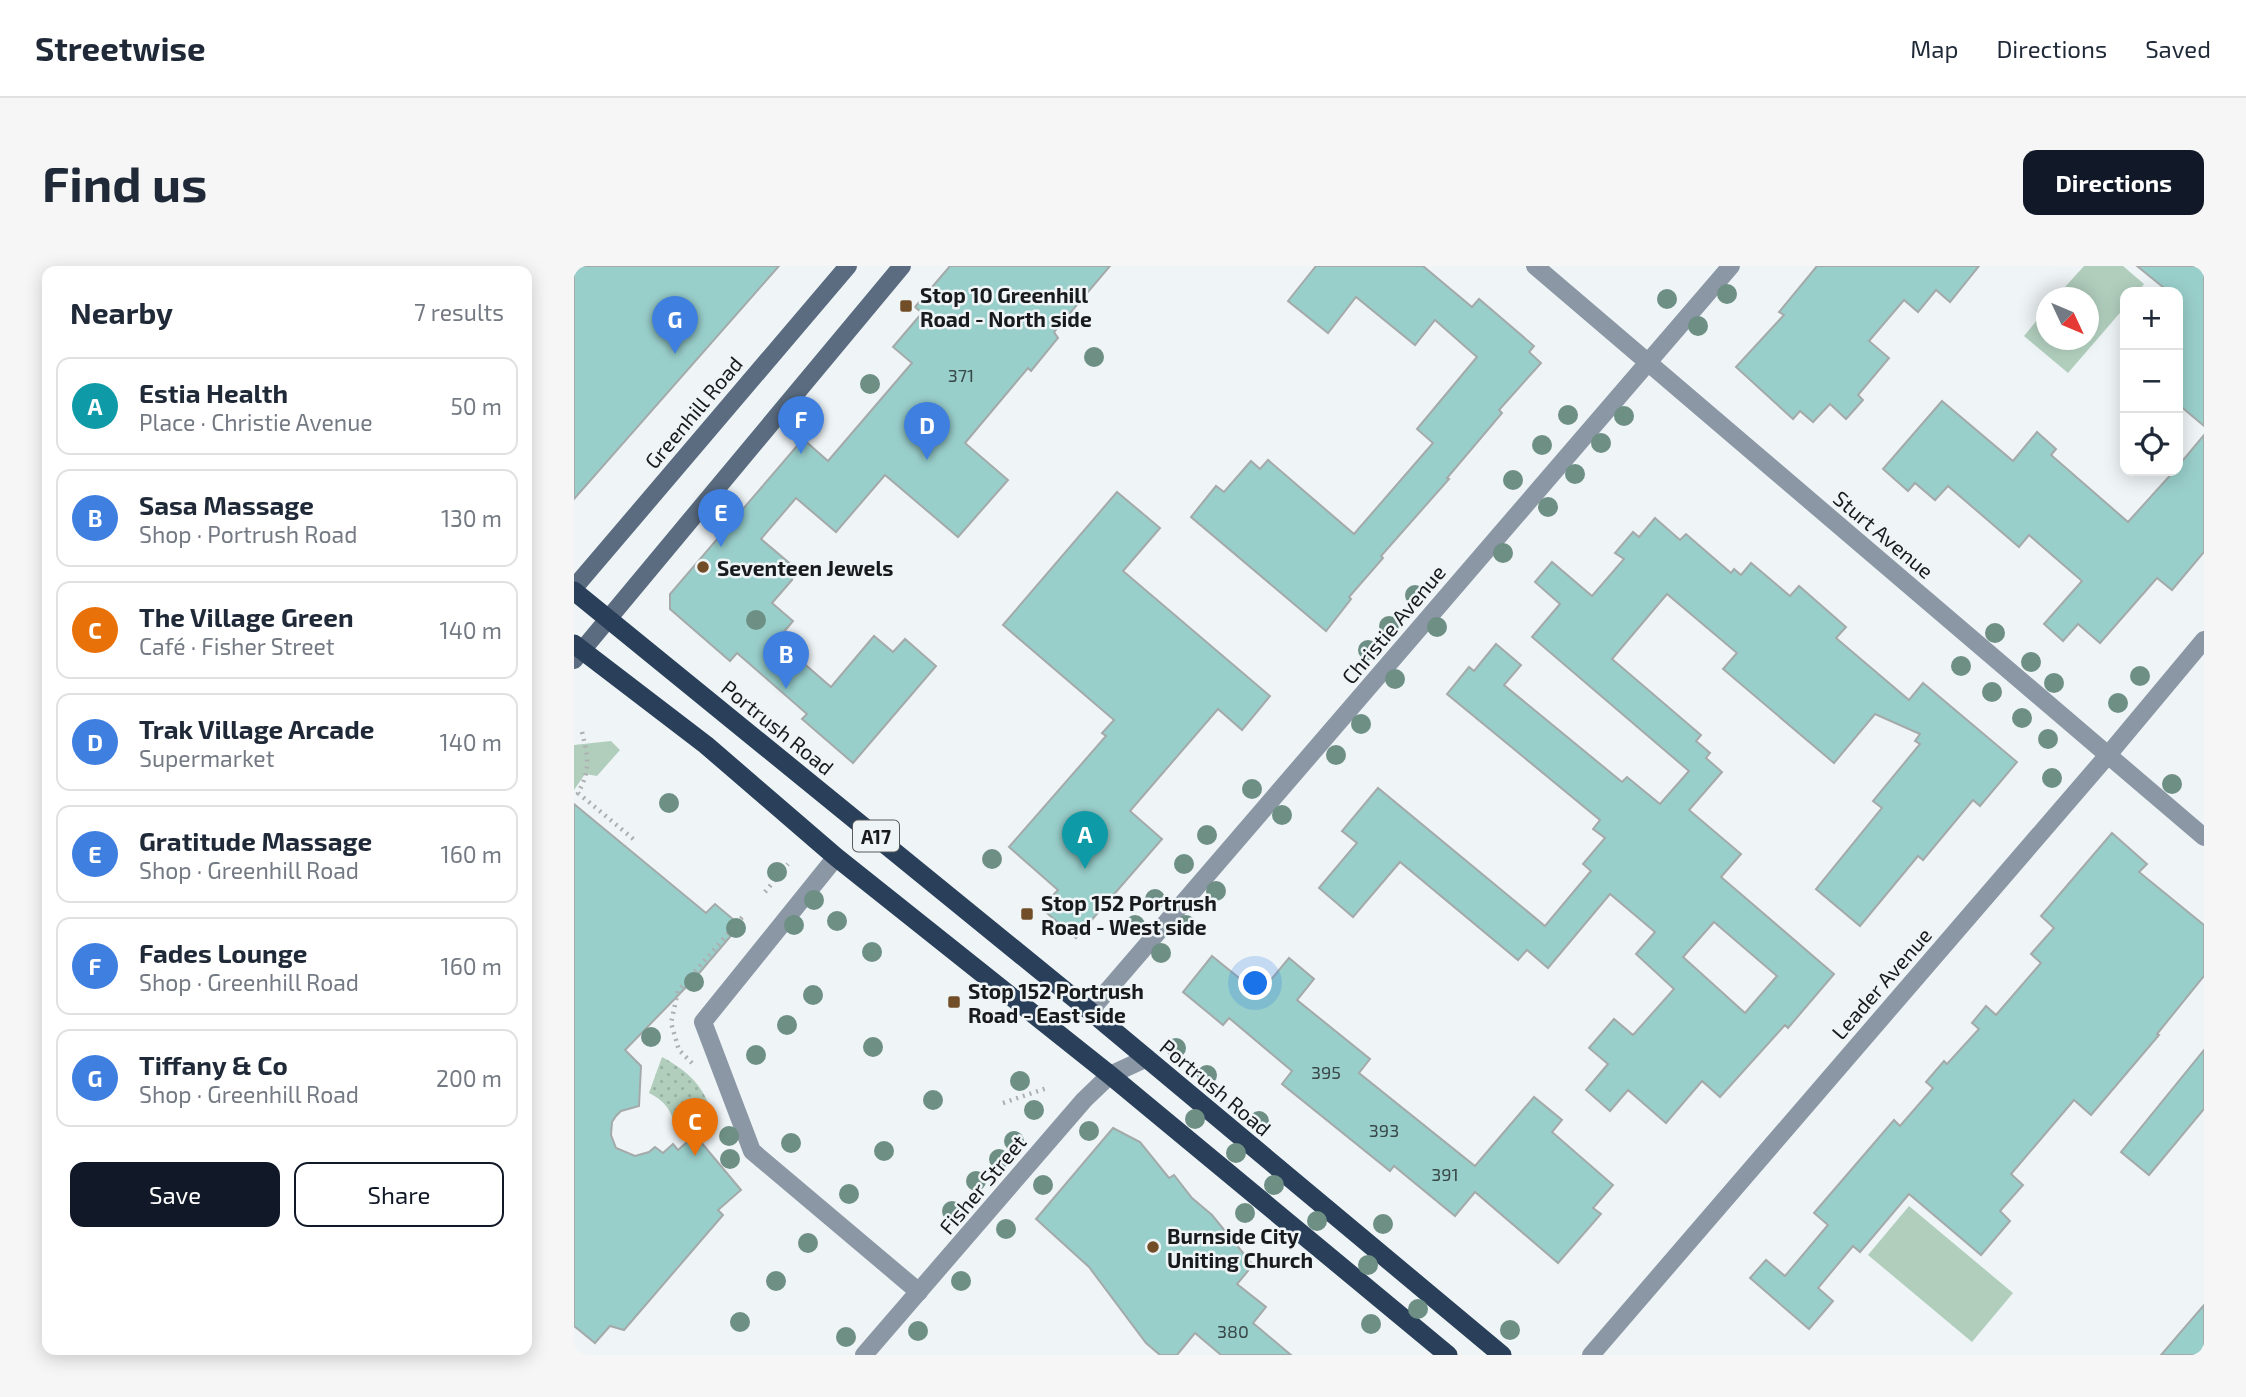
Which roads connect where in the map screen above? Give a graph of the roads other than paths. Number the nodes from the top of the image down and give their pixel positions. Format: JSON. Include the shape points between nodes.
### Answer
{"nodes":[{"id":1,"x":848,"y":266,"type":"edge"},
{"id":2,"x":902,"y":266,"type":"edge"},
{"id":3,"x":1535,"y":266,"type":"edge"},
{"id":4,"x":1731,"y":266,"type":"edge"},
{"id":5,"x":1647,"y":362,"type":"junction"},
{"id":6,"x":574,"y":590,"type":"edge"},
{"id":7,"x":607,"y":619,"type":"junction"},
{"id":8,"x":2204,"y":640,"type":"edge"},
{"id":9,"x":577,"y":651,"type":"edge"},
{"id":10,"x":2108,"y":755,"type":"junction"},
{"id":11,"x":2204,"y":837,"type":"edge"},
{"id":12,"x":836,"y":857,"type":"junction"},
{"id":13,"x":1090,"y":1011,"type":"junction"},
{"id":14,"x":1147,"y":1058,"type":"junction"},
{"id":15,"x":1110,"y":1075,"type":"junction"},
{"id":16,"x":919,"y":1292,"type":"junction"},
{"id":17,"x":864,"y":1355,"type":"edge"},
{"id":18,"x":1448,"y":1355,"type":"edge"},
{"id":19,"x":1502,"y":1355,"type":"edge"},
{"id":20,"x":1591,"y":1355,"type":"edge"}],
"edges":[{"from":1,"to":6,"type":"main road","name":"Greenhill Road"},
{"from":2,"to":7,"type":"main road"},
{"from":3,"to":5,"type":"street","name":"Sturt Avenue"},
{"from":4,"to":5,"type":"street","name":"Christie Avenue"},
{"from":5,"to":10,"type":"street","name":"Sturt Avenue"},
{"from":5,"to":13,"type":"street","name":"Christie Avenue"},
{"from":6,"to":7,"type":"highway","name":"Portrush Road","number":"A17"},
{"from":7,"to":9,"type":"main road"},
{"from":7,"to":13,"type":"highway","name":"Portrush Road","number":"A17"},
{"from":8,"to":10,"type":"street","name":"Leader Avenue"},
{"from":9,"to":12,"type":"highway","number":"A17","via":[[706,745]]},
{"from":10,"to":11,"type":"street","name":"Sturt Avenue"},
{"from":10,"to":20,"type":"street","name":"Leader Avenue"},
{"from":12,"to":15,"type":"highway","number":"A17"},
{"from":12,"to":16,"type":"street","via":[[703,1022],[752,1151]]},
{"from":13,"to":14,"type":"highway","name":"Portrush Road","number":"A17"},
{"from":14,"to":15,"type":"street","name":"Fisher Street"},
{"from":14,"to":19,"type":"highway","name":"Portrush Road","number":"A17"},
{"from":15,"to":16,"type":"street","name":"Fisher Street"},
{"from":15,"to":18,"type":"highway","number":"A17"},
{"from":16,"to":17,"type":"street","name":"Fisher Street"}]}
